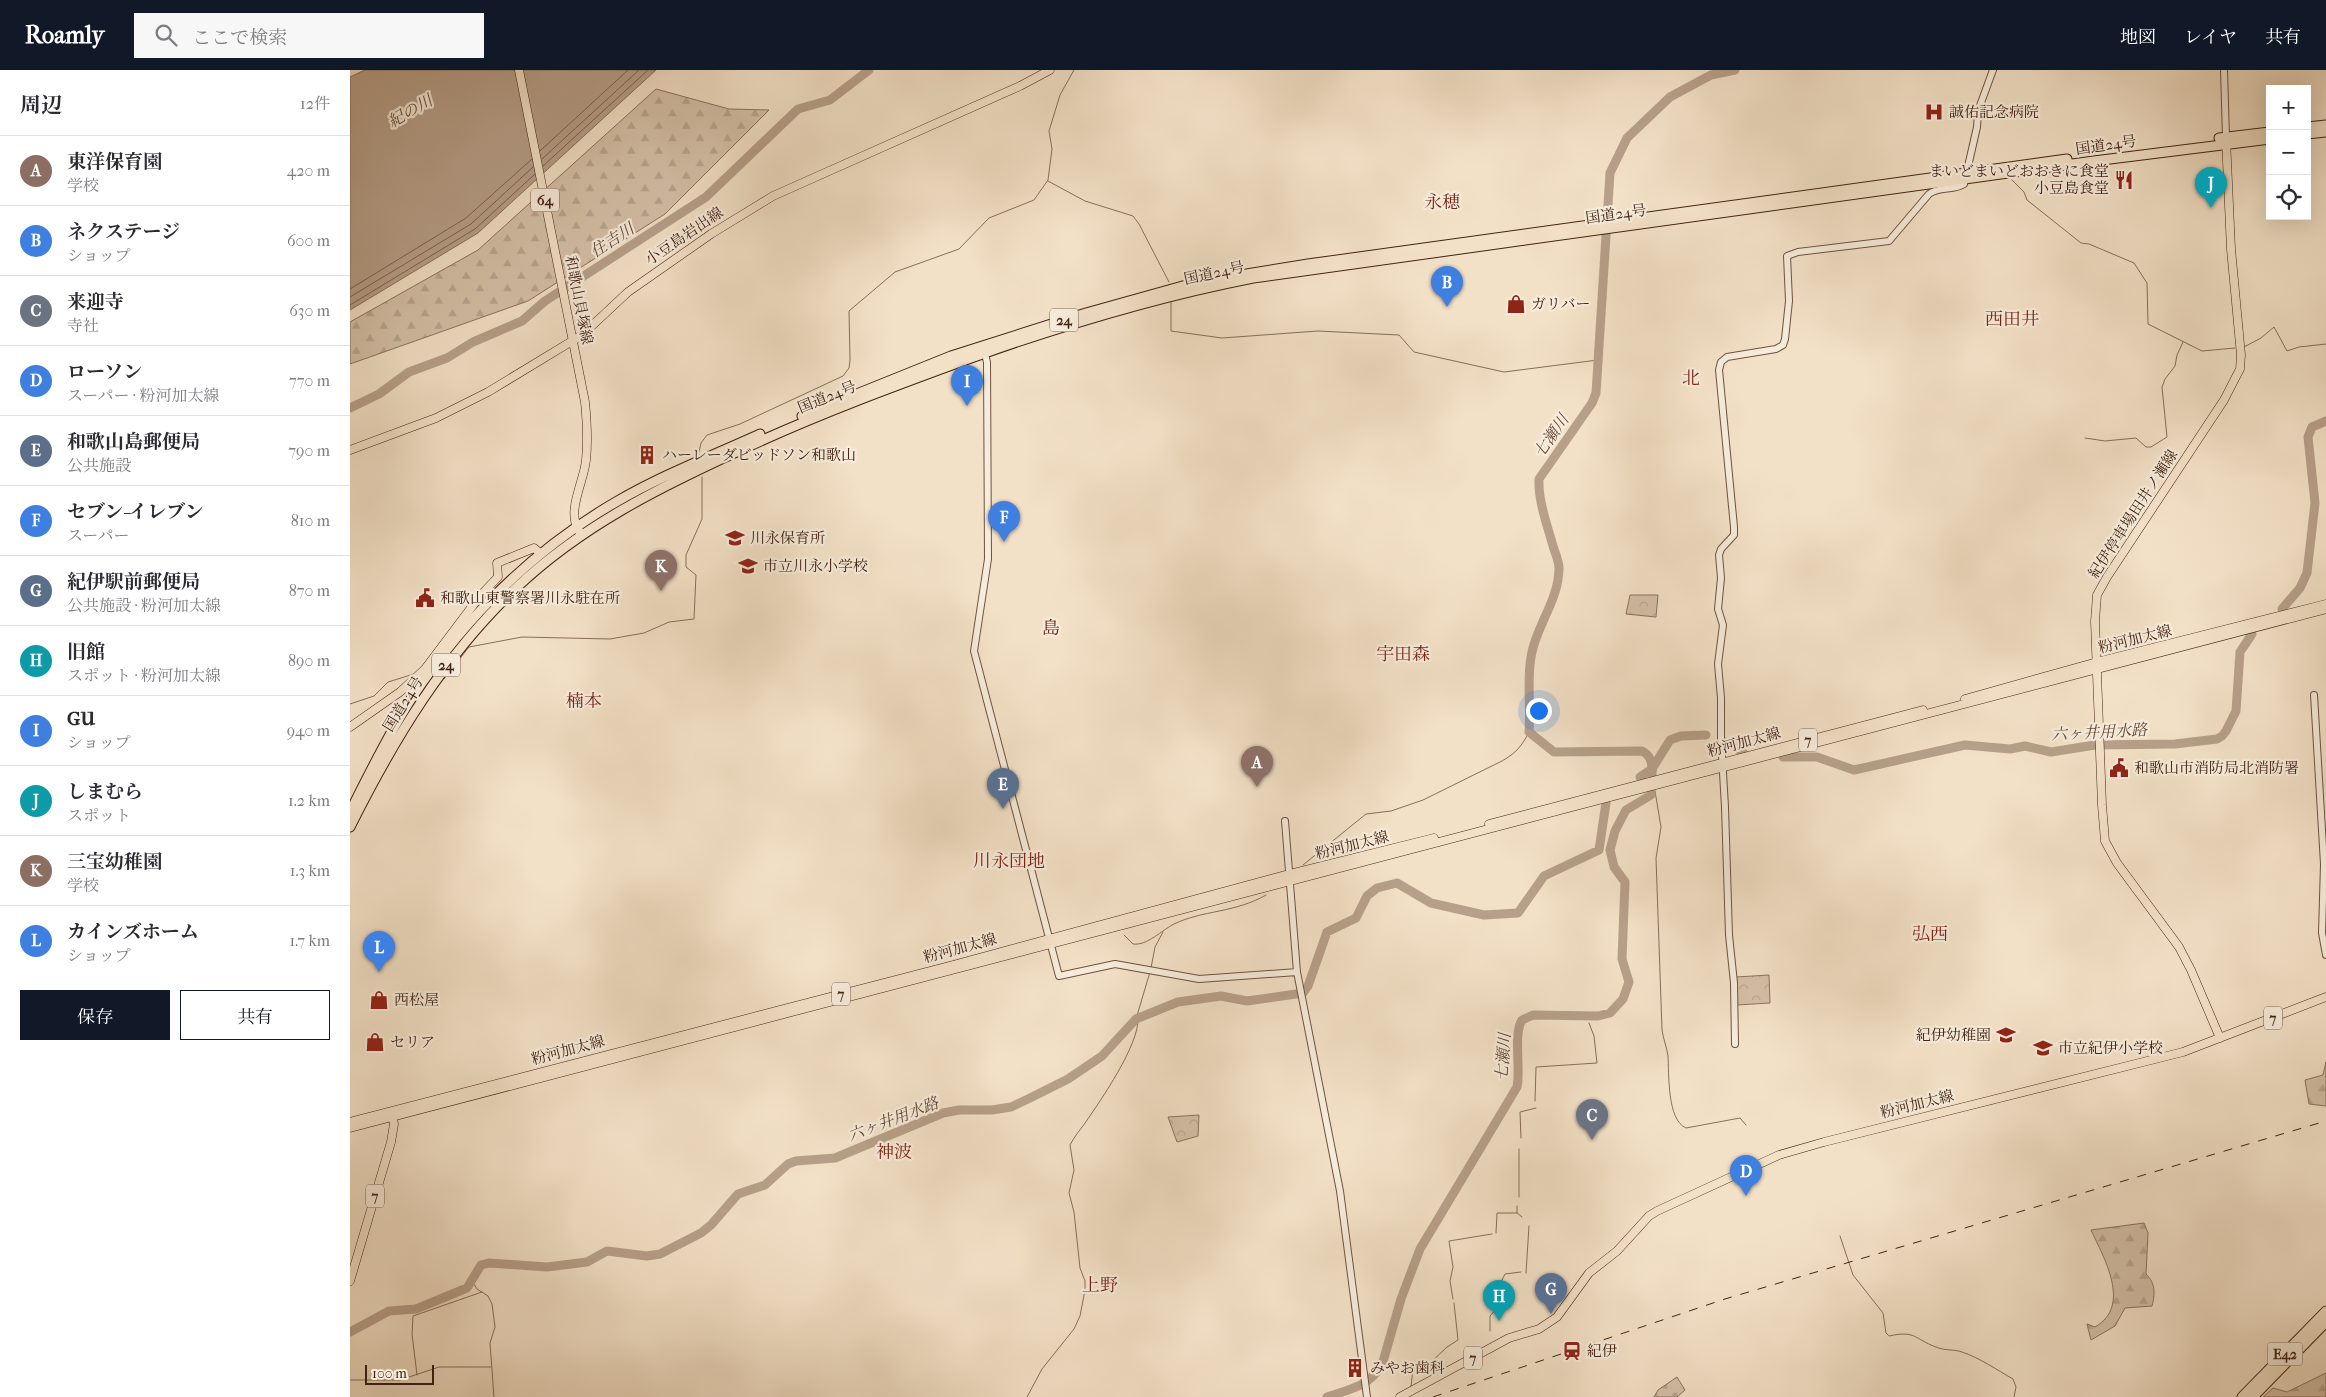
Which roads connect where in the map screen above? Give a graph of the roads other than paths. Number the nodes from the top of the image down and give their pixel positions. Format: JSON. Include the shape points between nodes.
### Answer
{"nodes":[{"id":1,"x":519,"y":70,"type":"edge"},
{"id":2,"x":1050,"y":70,"type":"edge"},
{"id":3,"x":1993,"y":70,"type":"edge"},
{"id":4,"x":2224,"y":70,"type":"edge"},
{"id":5,"x":2326,"y":125,"type":"edge"},
{"id":6,"x":2311,"y":127,"type":"edge"},
{"id":7,"x":2326,"y":132,"type":"edge"},
{"id":8,"x":2266,"y":133,"type":"edge"},
{"id":9,"x":2311,"y":134,"type":"edge"},
{"id":10,"x":2266,"y":138,"type":"edge"},
{"id":11,"x":2226,"y":140,"type":"junction"},
{"id":12,"x":1966,"y":176,"type":"junction"},
{"id":13,"x":573,"y":340,"type":"junction"},
{"id":14,"x":983,"y":350,"type":"junction"},
{"id":15,"x":350,"y":450,"type":"edge"},
{"id":16,"x":579,"y":531,"type":"junction"},
{"id":17,"x":540,"y":553,"type":"junction"},
{"id":18,"x":2326,"y":604,"type":"edge"},
{"id":19,"x":2326,"y":610,"type":"edge"},
{"id":20,"x":2097,"y":666,"type":"junction"},
{"id":21,"x":400,"y":692,"type":"junction"},
{"id":22,"x":2314,"y":695,"type":"dead end"},
{"id":23,"x":415,"y":702,"type":"junction"},
{"id":24,"x":350,"y":727,"type":"edge"},
{"id":25,"x":1723,"y":765,"type":"junction"},
{"id":26,"x":350,"y":812,"type":"edge"},
{"id":27,"x":1285,"y":821,"type":"dead end"},
{"id":28,"x":350,"y":827,"type":"edge"},
{"id":29,"x":1290,"y":878,"type":"junction"},
{"id":30,"x":1050,"y":941,"type":"junction"},
{"id":31,"x":2326,"y":955,"type":"edge"},
{"id":32,"x":1297,"y":972,"type":"junction"},
{"id":33,"x":2326,"y":997,"type":"edge"},
{"id":34,"x":2220,"y":1038,"type":"junction"},
{"id":35,"x":1735,"y":1044,"type":"dead end"},
{"id":36,"x":392,"y":1114,"type":"junction"},
{"id":37,"x":350,"y":1122,"type":"edge"},
{"id":38,"x":350,"y":1128,"type":"edge"},
{"id":39,"x":350,"y":1281,"type":"edge"},
{"id":40,"x":2326,"y":1311,"type":"edge"},
{"id":41,"x":2326,"y":1322,"type":"edge"},
{"id":42,"x":1367,"y":1397,"type":"edge"},
{"id":43,"x":1400,"y":1397,"type":"edge"},
{"id":44,"x":2242,"y":1397,"type":"edge"},
{"id":45,"x":2253,"y":1397,"type":"edge"}],
"edges":[{"from":1,"to":13,"type":"main road","name":"和歌山貝塚線","number":"64"},
{"from":2,"to":13,"type":"main road","name":"小豆島岩出線","via":[[773,196],[726,224],[628,292],[592,327]]},
{"from":3,"to":12,"type":"street","via":[[1978,111]]},
{"from":4,"to":11,"type":"street"},
{"from":5,"to":6,"type":"highway"},
{"from":7,"to":9,"type":"highway"},
{"from":8,"to":11,"type":"highway","name":"国道24号","number":"24"},
{"from":10,"to":11,"type":"highway","name":"国道24号","number":"24"},
{"from":11,"to":12,"type":"highway","name":"国道24号","number":"24"},
{"from":11,"to":20,"type":"main road","name":"紀伊停車場田井ノ瀬線","via":[[2240,369],[2232,388],[2097,595]]},
{"from":12,"to":14,"type":"highway","name":"国道24号","number":"24","via":[[1300,265],[1197,282],[1086,313]]},
{"from":12,"to":25,"type":"street","via":[[1960,187],[1934,190],[1929,194],[1889,241],[1787,256],[1789,301],[1783,345],[1727,357],[1721,362],[1719,370],[1734,527],[1734,535],[1719,555],[1718,609],[1723,625],[1718,664]]},
{"from":13,"to":15,"type":"main road","name":"小豆島岩出線","via":[[464,405]]},
{"from":13,"to":16,"type":"main road","name":"和歌山貝塚線","number":"64","via":[[588,434],[586,463],[574,513]]},
{"from":14,"to":16,"type":"highway","name":"国道24号","number":"24","via":[[911,371],[667,475],[616,502]]},
{"from":14,"to":30,"type":"street","via":[[987,362],[988,559],[974,651]]},
{"from":16,"to":17,"type":"highway","name":"国道24号","number":"24"},
{"from":16,"to":23,"type":"highway","name":"国道24号","number":"24","via":[[509,594],[468,637]]},
{"from":17,"to":21,"type":"main road","via":[[534,548],[497,563],[500,574],[496,581],[480,596],[425,669]]},
{"from":17,"to":23,"type":"highway","name":"国道24号","number":"24","via":[[456,640]]},
{"from":18,"to":20,"type":"main road","name":"粉河加太線","number":"7"},
{"from":19,"to":20,"type":"main road","name":"粉河加太線","number":"7"},
{"from":20,"to":25,"type":"main road","name":"粉河加太線","number":"7"},
{"from":20,"to":34,"type":"main road","name":"紀伊停車場田井ノ瀬線","via":[[2105,841],[2179,947]]},
{"from":21,"to":23,"type":"main road"},
{"from":21,"to":24,"type":"main road"},
{"from":22,"to":31,"type":"street","via":[[2324,864],[2322,933]]},
{"from":23,"to":26,"type":"highway","name":"国道24号","number":"24","via":[[379,754]]},
{"from":23,"to":28,"type":"highway","name":"国道24号","number":"24"},
{"from":25,"to":29,"type":"main road","name":"粉河加太線","number":"7"},
{"from":25,"to":35,"type":"street"},
{"from":27,"to":29,"type":"street"},
{"from":29,"to":30,"type":"main road","name":"粉河加太線","number":"7"},
{"from":29,"to":32,"type":"street"},
{"from":30,"to":32,"type":"street","via":[[1059,976],[1115,964],[1199,979]]},
{"from":30,"to":36,"type":"main road","name":"粉河加太線","number":"7"},
{"from":32,"to":42,"type":"street","via":[[1340,1191]]},
{"from":33,"to":34,"type":"main road","name":"粉河加太線","number":"7"},
{"from":34,"to":43,"type":"main road","name":"粉河加太線","number":"7","via":[[2183,1052],[1801,1148],[1760,1163],[1649,1216],[1623,1246],[1590,1274],[1557,1317],[1539,1329],[1509,1338]]},
{"from":36,"to":37,"type":"main road"},
{"from":36,"to":38,"type":"main road"},
{"from":36,"to":39,"type":"main road","number":"7","via":[[391,1142]]},
{"from":40,"to":44,"type":"highway","number":"E42"},
{"from":41,"to":45,"type":"highway","number":"E42"}]}
